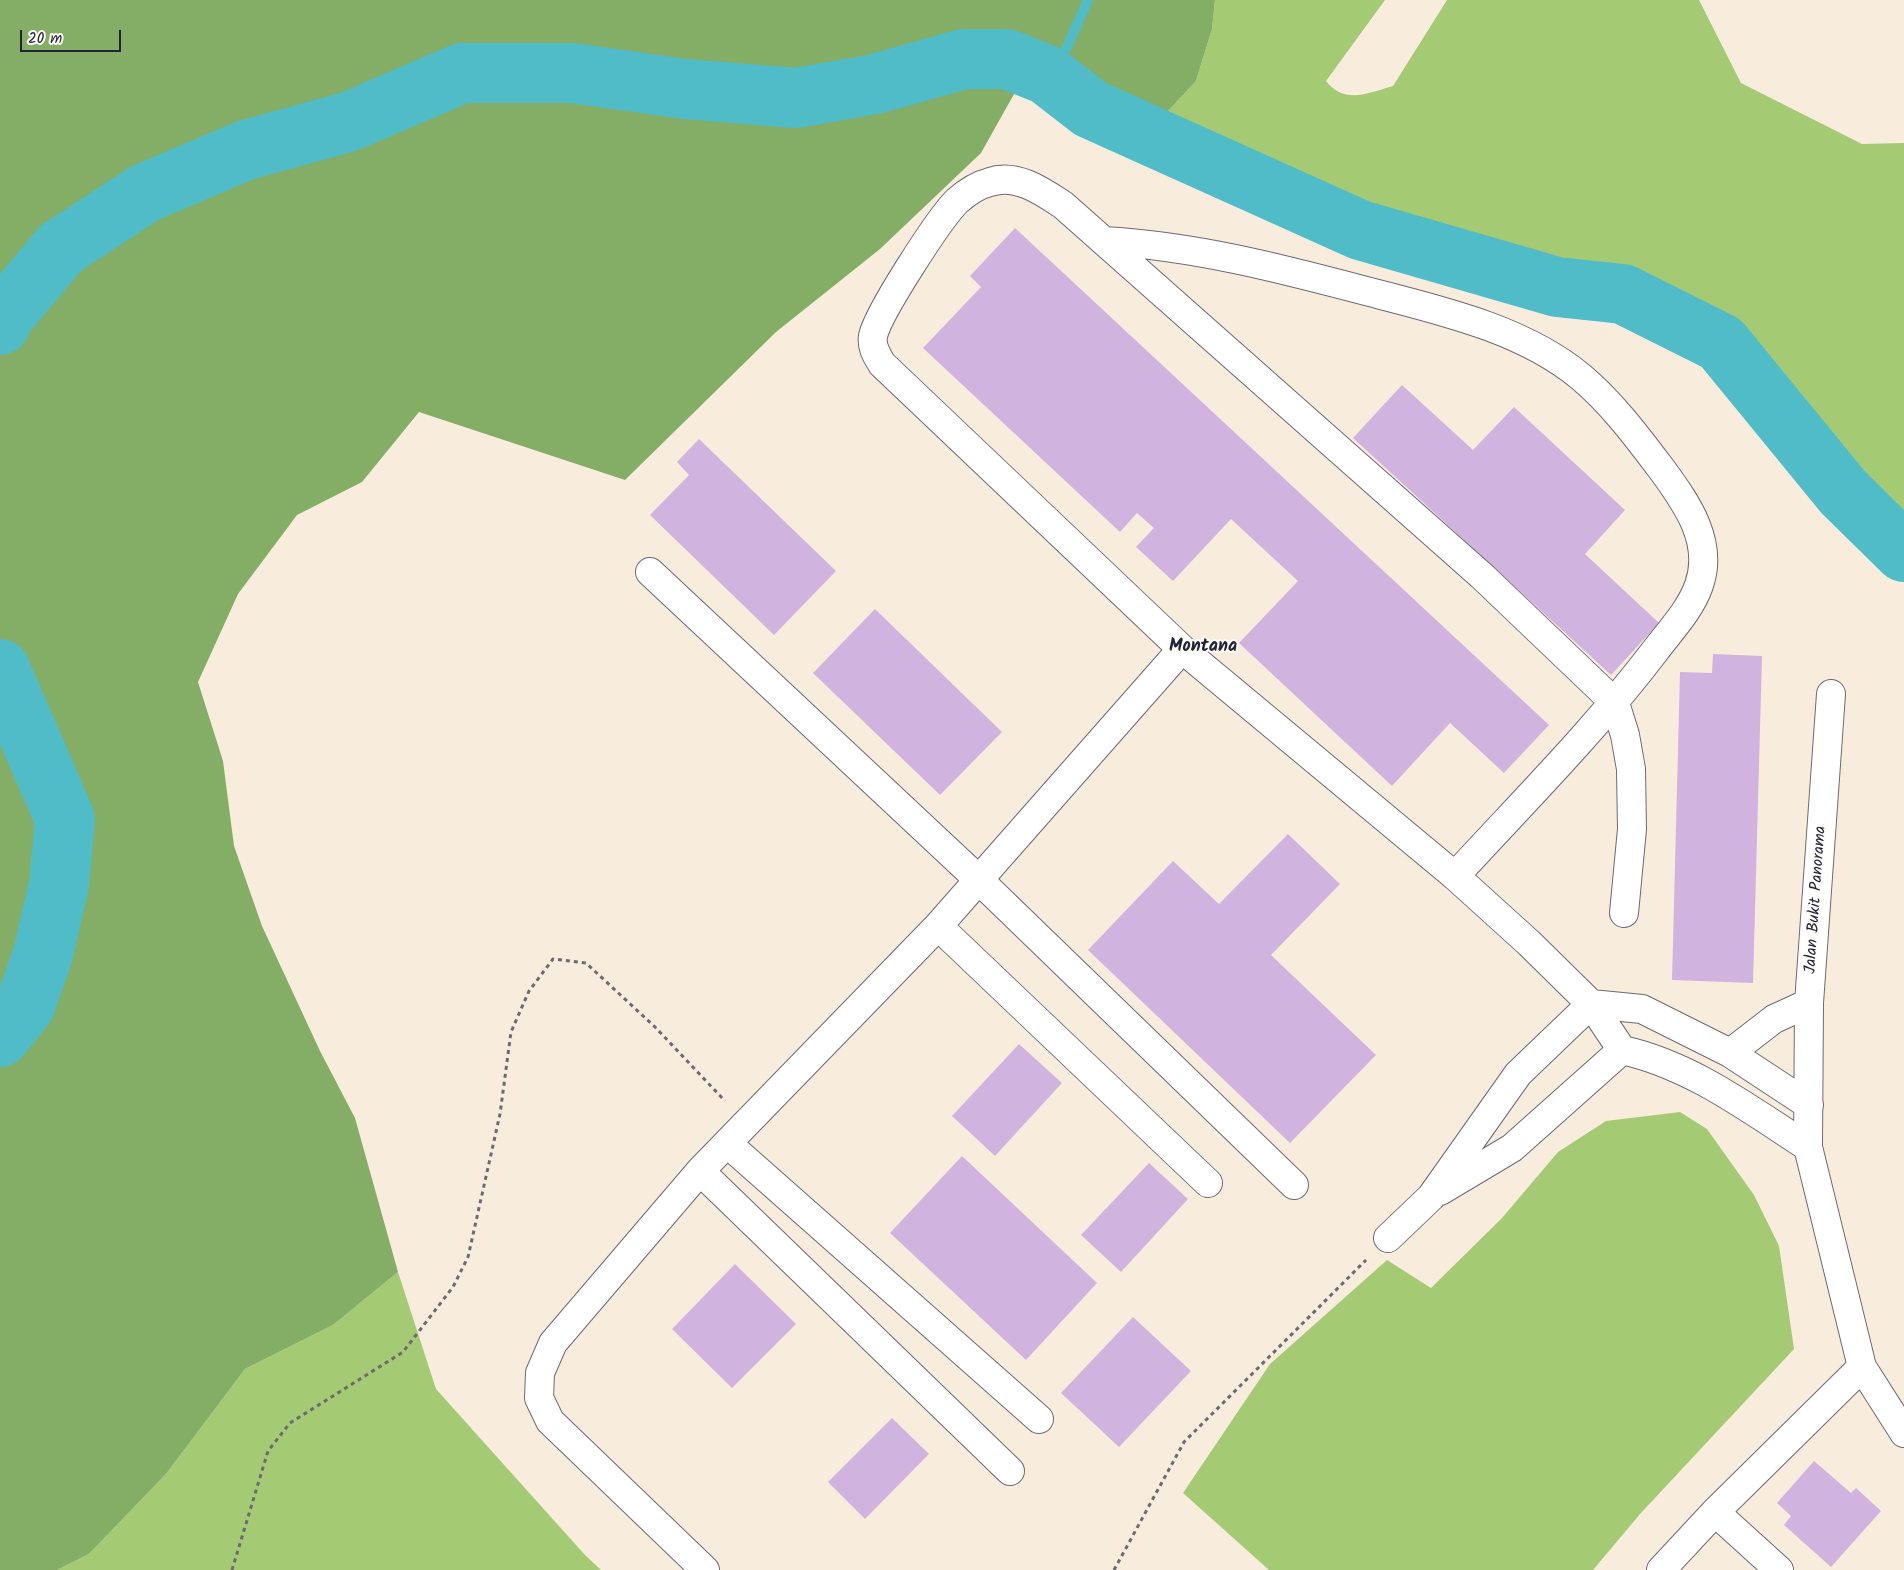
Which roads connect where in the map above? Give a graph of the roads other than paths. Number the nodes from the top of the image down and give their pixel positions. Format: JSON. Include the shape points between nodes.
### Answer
{"nodes":[{"id":1,"x":1104,"y":242,"type":"junction"},
{"id":2,"x":650,"y":572,"type":"dead end"},
{"id":3,"x":1182,"y":650,"type":"junction"},
{"id":4,"x":1832,"y":694,"type":"dead end"},
{"id":5,"x":1615,"y":704,"type":"junction"},
{"id":6,"x":1455,"y":876,"type":"junction"},
{"id":7,"x":979,"y":880,"type":"junction"},
{"id":8,"x":1624,"y":913,"type":"dead end"},
{"id":9,"x":938,"y":926,"type":"junction"},
{"id":10,"x":1809,"y":1003,"type":"junction"},
{"id":11,"x":1591,"y":1004,"type":"junction"},
{"id":12,"x":1622,"y":1050,"type":"junction"},
{"id":13,"x":1730,"y":1053,"type":"junction"},
{"id":14,"x":1809,"y":1105,"type":"junction"},
{"id":15,"x":728,"y":1144,"type":"junction"},
{"id":16,"x":1808,"y":1147,"type":"junction"},
{"id":17,"x":700,"y":1171,"type":"junction"},
{"id":18,"x":1208,"y":1183,"type":"dead end"},
{"id":19,"x":1294,"y":1185,"type":"dead end"},
{"id":20,"x":1431,"y":1197,"type":"junction"},
{"id":21,"x":1388,"y":1238,"type":"road end"},
{"id":22,"x":1862,"y":1367,"type":"junction"},
{"id":23,"x":1039,"y":1420,"type":"dead end"},
{"id":24,"x":1904,"y":1433,"type":"edge"},
{"id":25,"x":1010,"y":1471,"type":"dead end"},
{"id":26,"x":1714,"y":1512,"type":"junction"},
{"id":27,"x":705,"y":1570,"type":"edge"},
{"id":28,"x":1661,"y":1570,"type":"edge"},
{"id":29,"x":1779,"y":1570,"type":"edge"}],
"edges":[{"from":1,"to":3,"type":"street","via":[[1063,205],[1042,191],[1015,180],[991,181],[974,189],[957,202],[929,239],[878,321],[872,338],[874,351],[882,364]]},
{"from":1,"to":5,"type":"street","via":[[1482,576]]},
{"from":1,"to":5,"type":"street","via":[[1153,244],[1210,253],[1435,310],[1495,330],[1540,350],[1580,377],[1628,425],[1687,504],[1701,538],[1703,565],[1699,586],[1688,606]]},
{"from":2,"to":7,"type":"street"},
{"from":3,"to":6,"type":"street"},
{"from":3,"to":7,"type":"street"},
{"from":4,"to":10,"type":"street","name":"Jalan Bukit Panorama"},
{"from":5,"to":6,"type":"street"},
{"from":5,"to":8,"type":"street","via":[[1631,769],[1632,829]]},
{"from":6,"to":11,"type":"street"},
{"from":7,"to":9,"type":"street"},
{"from":7,"to":19,"type":"street"},
{"from":9,"to":15,"type":"street"},
{"from":9,"to":18,"type":"street"},
{"from":10,"to":13,"type":"street","via":[[1774,1019]]},
{"from":10,"to":14,"type":"street","name":"Jalan Bukit Panorama"},
{"from":11,"to":12,"type":"street"},
{"from":11,"to":13,"type":"street","via":[[1642,1009]]},
{"from":11,"to":20,"type":"street","via":[[1518,1074]]},
{"from":12,"to":16,"type":"street","via":[[1650,1056],[1712,1085]]},
{"from":12,"to":20,"type":"street","via":[[1512,1148]]},
{"from":13,"to":14,"type":"street"},
{"from":14,"to":16,"type":"street","name":"Jalan Bukit Panorama"},
{"from":15,"to":17,"type":"street"},
{"from":15,"to":23,"type":"street"},
{"from":16,"to":22,"type":"street","name":"Jalan Bukit Panorama"},
{"from":17,"to":25,"type":"street"},
{"from":17,"to":27,"type":"street","via":[[553,1343],[540,1372],[539,1398],[550,1421]]},
{"from":20,"to":21,"type":"street"},
{"from":22,"to":24,"type":"street","name":"Jalan Bukit Panorama"},
{"from":22,"to":26,"type":"street"},
{"from":26,"to":28,"type":"street"},
{"from":26,"to":29,"type":"street"}]}
